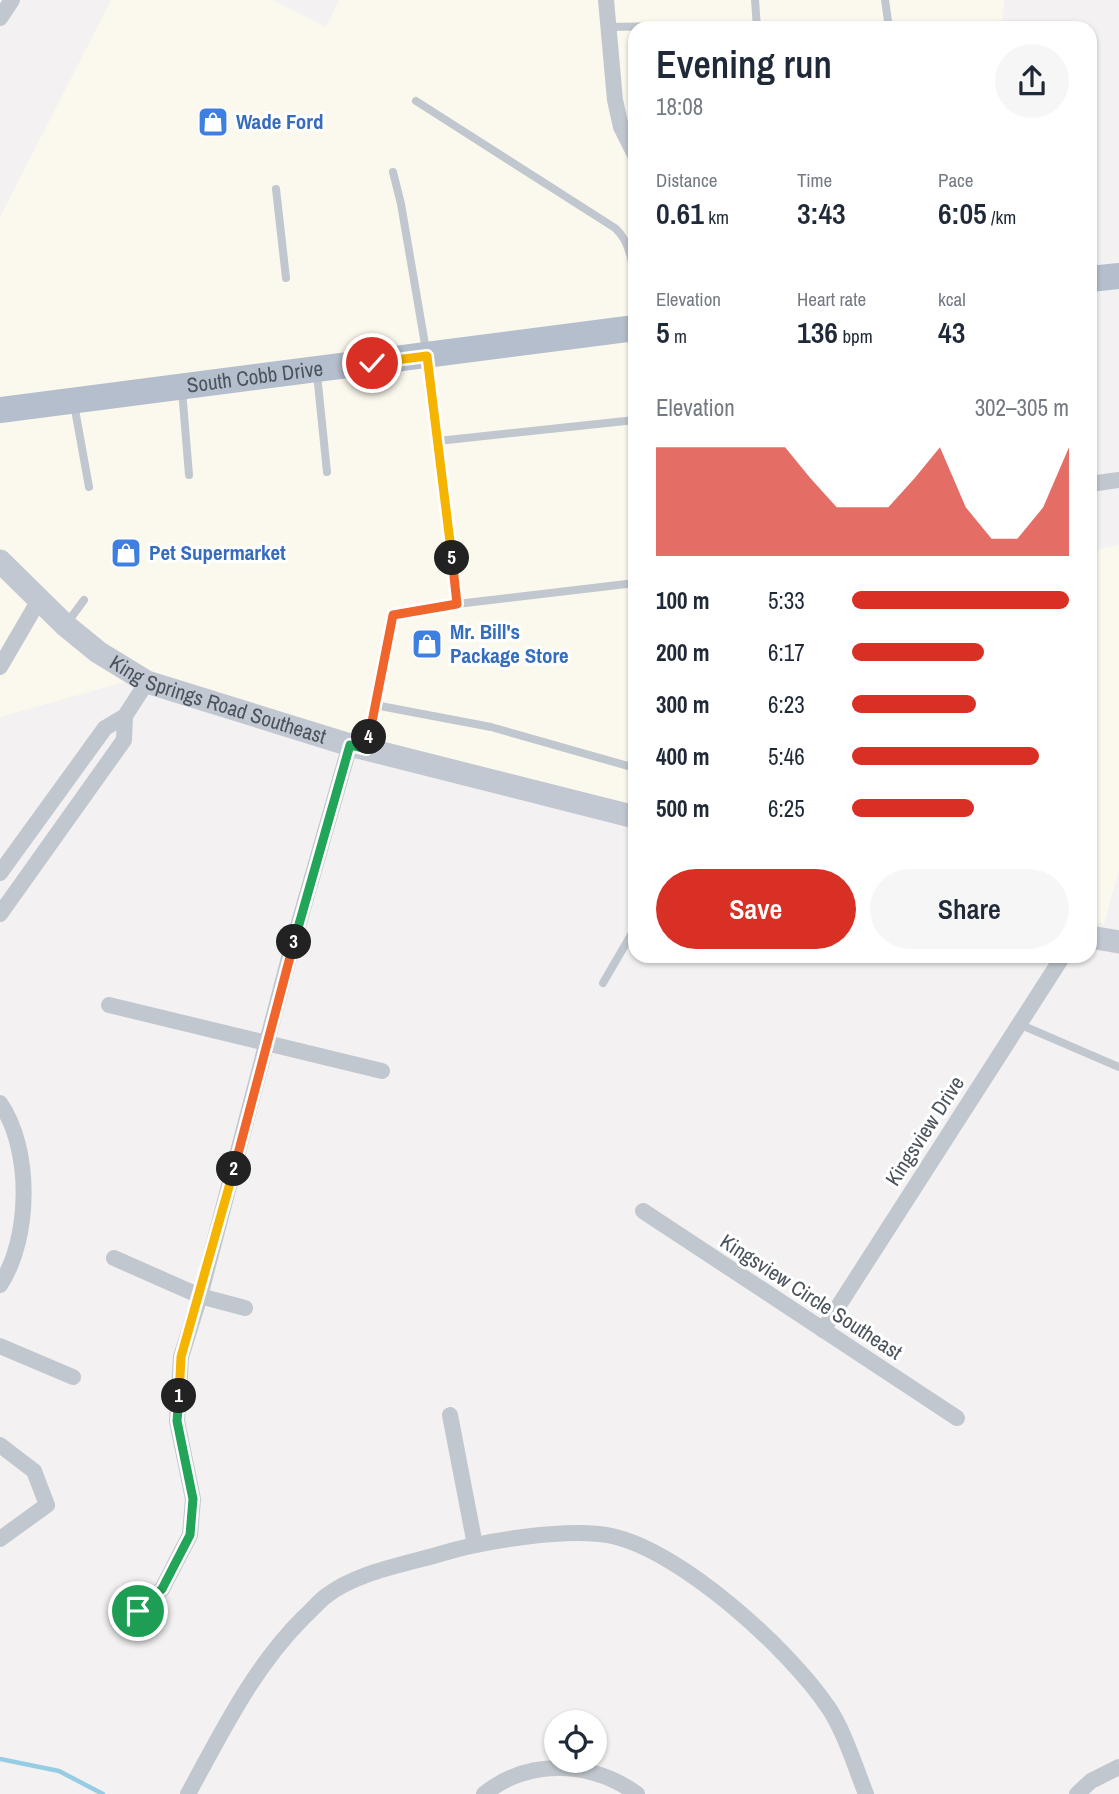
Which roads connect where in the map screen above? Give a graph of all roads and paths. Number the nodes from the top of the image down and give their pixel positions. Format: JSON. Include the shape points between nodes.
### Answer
{"nodes":[{"id":1,"x":12,"y":0,"type":"edge"},
{"id":2,"x":606,"y":0,"type":"edge"},
{"id":3,"x":755,"y":0,"type":"edge"},
{"id":4,"x":885,"y":0,"type":"edge"},
{"id":5,"x":0,"y":18,"type":"edge"},
{"id":6,"x":756,"y":21,"type":"edge"},
{"id":7,"x":888,"y":21,"type":"edge"},
{"id":8,"x":610,"y":27,"type":"junction"},
{"id":9,"x":628,"y":27,"type":"edge"},
{"id":10,"x":416,"y":101,"type":"dead end"},
{"id":11,"x":628,"y":141,"type":"edge"},
{"id":12,"x":393,"y":172,"type":"dead end"},
{"id":13,"x":276,"y":189,"type":"dead end"},
{"id":14,"x":628,"y":246,"type":"edge"},
{"id":15,"x":1119,"y":276,"type":"edge"},
{"id":16,"x":286,"y":278,"type":"dead end"},
{"id":17,"x":1097,"y":278,"type":"edge"},
{"id":18,"x":628,"y":329,"type":"edge"},
{"id":19,"x":427,"y":356,"type":"junction"},
{"id":20,"x":317,"y":370,"type":"junction"},
{"id":21,"x":181,"y":387,"type":"junction"},
{"id":22,"x":74,"y":401,"type":"junction"},
{"id":23,"x":0,"y":410,"type":"edge"},
{"id":24,"x":628,"y":420,"type":"edge"},
{"id":25,"x":438,"y":441,"type":"junction"},
{"id":26,"x":327,"y":472,"type":"dead end"},
{"id":27,"x":189,"y":475,"type":"dead end"},
{"id":28,"x":1119,"y":480,"type":"edge"},
{"id":29,"x":1097,"y":483,"type":"edge"},
{"id":30,"x":89,"y":487,"type":"dead end"},
{"id":31,"x":0,"y":561,"type":"edge"},
{"id":32,"x":628,"y":584,"type":"edge"},
{"id":33,"x":39,"y":600,"type":"junction"},
{"id":34,"x":84,"y":600,"type":"dead end"},
{"id":35,"x":457,"y":604,"type":"junction"},
{"id":36,"x":65,"y":625,"type":"junction"},
{"id":37,"x":0,"y":667,"type":"edge"},
{"id":38,"x":147,"y":682,"type":"junction"},
{"id":39,"x":375,"y":705,"type":"junction"},
{"id":40,"x":125,"y":716,"type":"junction"},
{"id":41,"x":358,"y":747,"type":"junction"},
{"id":42,"x":628,"y":766,"type":"edge"},
{"id":43,"x":44,"y":813,"type":"junction"},
{"id":44,"x":628,"y":815,"type":"edge"},
{"id":45,"x":62,"y":826,"type":"junction"},
{"id":46,"x":0,"y":873,"type":"edge"},
{"id":47,"x":0,"y":914,"type":"edge"},
{"id":48,"x":1097,"y":938,"type":"edge"},
{"id":49,"x":628,"y":940,"type":"edge"},
{"id":50,"x":1119,"y":942,"type":"edge"},
{"id":51,"x":1058,"y":963,"type":"edge"},
{"id":52,"x":603,"y":983,"type":"dead end"},
{"id":53,"x":109,"y":1004,"type":"dead end"},
{"id":54,"x":1019,"y":1024,"type":"junction"},
{"id":55,"x":268,"y":1043,"type":"junction"},
{"id":56,"x":1119,"y":1067,"type":"edge"},
{"id":57,"x":382,"y":1071,"type":"dead end"},
{"id":58,"x":0,"y":1102,"type":"edge"},
{"id":59,"x":643,"y":1211,"type":"dead end"},
{"id":60,"x":114,"y":1258,"type":"dead end"},
{"id":61,"x":0,"y":1285,"type":"edge"},
{"id":62,"x":200,"y":1296,"type":"junction"},
{"id":63,"x":245,"y":1308,"type":"dead end"},
{"id":64,"x":823,"y":1330,"type":"junction"},
{"id":65,"x":0,"y":1346,"type":"edge"},
{"id":66,"x":73,"y":1377,"type":"dead end"},
{"id":67,"x":450,"y":1415,"type":"dead end"},
{"id":68,"x":957,"y":1418,"type":"dead end"},
{"id":69,"x":0,"y":1445,"type":"edge"},
{"id":70,"x":0,"y":1539,"type":"edge"},
{"id":71,"x":475,"y":1545,"type":"junction"},
{"id":72,"x":138,"y":1611,"type":"dead end"},
{"id":73,"x":1119,"y":1767,"type":"edge"},
{"id":74,"x":188,"y":1794,"type":"edge"},
{"id":75,"x":484,"y":1794,"type":"edge"},
{"id":76,"x":637,"y":1794,"type":"edge"},
{"id":77,"x":866,"y":1794,"type":"edge"},
{"id":78,"x":1077,"y":1794,"type":"edge"}],
"edges":[{"from":1,"to":5,"type":"street"},
{"from":2,"to":8,"type":"street"},
{"from":3,"to":6,"type":"lane"},
{"from":4,"to":7,"type":"lane"},
{"from":8,"to":9,"type":"lane"},
{"from":8,"to":11,"type":"street","via":[[615,100]]},
{"from":10,"to":14,"type":"lane","via":[[615,228]]},
{"from":12,"to":19,"type":"lane"},
{"from":13,"to":16,"type":"lane"},
{"from":15,"to":17,"type":"main road"},
{"from":18,"to":19,"type":"main road","name":"South Cobb Drive"},
{"from":19,"to":20,"type":"main road","name":"South Cobb Drive"},
{"from":19,"to":25,"type":"lane"},
{"from":20,"to":21,"type":"main road","name":"South Cobb Drive"},
{"from":20,"to":26,"type":"lane"},
{"from":21,"to":22,"type":"main road","name":"South Cobb Drive"},
{"from":21,"to":27,"type":"lane"},
{"from":22,"to":23,"type":"main road","name":"South Cobb Drive"},
{"from":22,"to":30,"type":"lane"},
{"from":24,"to":25,"type":"lane"},
{"from":25,"to":35,"type":"lane"},
{"from":28,"to":29,"type":"street"},
{"from":31,"to":33,"type":"street","name":"King Springs Road Southeast"},
{"from":32,"to":35,"type":"lane"},
{"from":33,"to":36,"type":"street","name":"King Springs Road Southeast"},
{"from":33,"to":37,"type":"street"},
{"from":34,"to":36,"type":"lane"},
{"from":35,"to":39,"type":"lane","via":[[393,615]]},
{"from":36,"to":38,"type":"street","name":"King Springs Road Southeast"},
{"from":38,"to":40,"type":"street"},
{"from":38,"to":41,"type":"street","name":"King Springs Road Southeast"},
{"from":39,"to":41,"type":"lane"},
{"from":39,"to":42,"type":"lane","via":[[491,727]]},
{"from":40,"to":43,"type":"street","via":[[105,728]]},
{"from":40,"to":45,"type":"street","via":[[124,740]]},
{"from":41,"to":44,"type":"street","name":"King Springs Road Southeast"},
{"from":41,"to":55,"type":"street","via":[[290,954]]},
{"from":43,"to":45,"type":"street"},
{"from":43,"to":46,"type":"street"},
{"from":45,"to":47,"type":"street"},
{"from":48,"to":50,"type":"street"},
{"from":49,"to":52,"type":"lane"},
{"from":51,"to":54,"type":"street","name":"Kingsview Drive"},
{"from":53,"to":55,"type":"street"},
{"from":54,"to":56,"type":"lane"},
{"from":54,"to":64,"type":"street","name":"Kingsview Drive"},
{"from":55,"to":57,"type":"street"},
{"from":55,"to":62,"type":"street"},
{"from":58,"to":61,"type":"street","via":[[9,1115],[24,1174],[21,1231],[11,1269]]},
{"from":59,"to":64,"type":"street","name":"Kingsview Circle Southeast"},
{"from":60,"to":62,"type":"street"},
{"from":62,"to":63,"type":"street"},
{"from":62,"to":72,"type":"street","via":[[181,1357],[177,1421],[193,1499],[190,1535],[162,1589]]},
{"from":64,"to":68,"type":"street","name":"Kingsview Circle Southeast"},
{"from":65,"to":66,"type":"street"},
{"from":67,"to":71,"type":"street"},
{"from":69,"to":70,"type":"street","via":[[34,1471],[47,1505]]},
{"from":71,"to":74,"type":"street","via":[[359,1578],[326,1595],[288,1633],[243,1693]]},
{"from":71,"to":77,"type":"street","via":[[567,1533],[612,1536],[659,1554],[768,1636],[798,1667],[830,1709]]},
{"from":73,"to":78,"type":"street"},
{"from":75,"to":76,"type":"street","via":[[530,1770],[554,1768],[600,1773]]}]}
